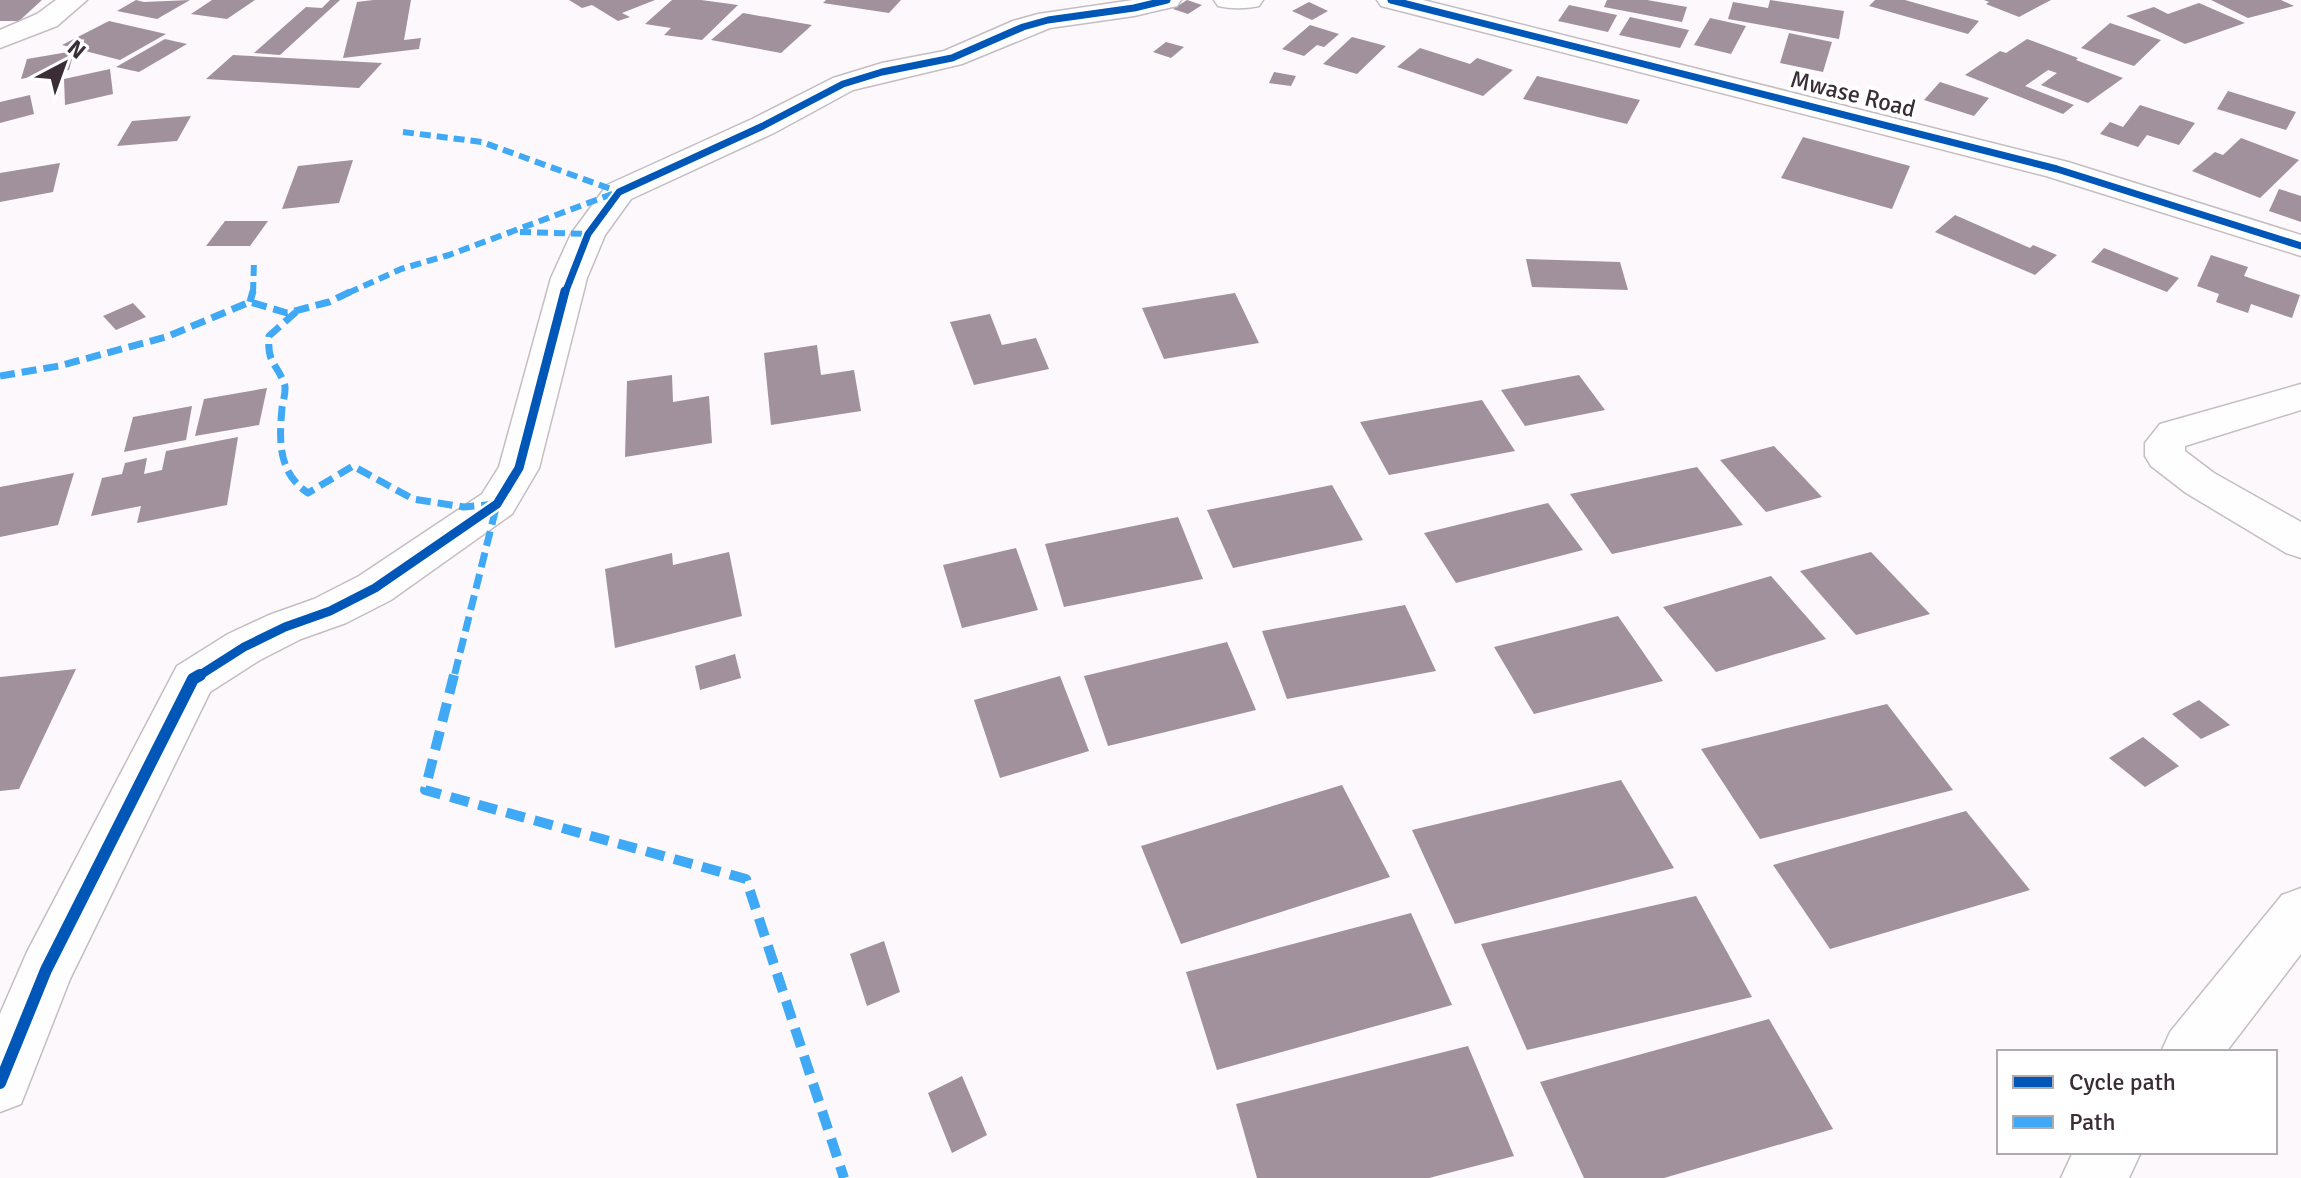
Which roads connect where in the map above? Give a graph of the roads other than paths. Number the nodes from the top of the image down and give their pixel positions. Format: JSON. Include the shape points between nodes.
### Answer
{"nodes":[{"id":1,"x":73,"y":0,"type":"edge"},
{"id":2,"x":1167,"y":0,"type":"edge"},
{"id":3,"x":1228,"y":0,"type":"edge"},
{"id":4,"x":1249,"y":0,"type":"edge"},
{"id":5,"x":1391,"y":0,"type":"edge"},
{"id":6,"x":1510,"y":0,"type":"edge"},
{"id":7,"x":1469,"y":19,"type":"junction"},
{"id":8,"x":0,"y":40,"type":"edge"},
{"id":9,"x":2301,"y":246,"type":"edge"},
{"id":10,"x":2301,"y":397,"type":"edge"},
{"id":11,"x":2301,"y":542,"type":"edge"},
{"id":12,"x":2301,"y":912,"type":"edge"},
{"id":13,"x":2192,"y":1050,"type":"edge"},
{"id":14,"x":0,"y":1083,"type":"edge"},
{"id":15,"x":2109,"y":1154,"type":"edge"},
{"id":16,"x":2091,"y":1178,"type":"edge"}],
"edges":[{"from":1,"to":8,"type":"street","via":[[47,20]]},
{"from":2,"to":14,"type":"street","via":[[1048,20],[932,64],[843,84],[619,192],[588,234],[569,278],[519,468],[497,504],[375,588],[244,647],[193,679],[46,970]]},
{"from":3,"to":4,"type":"street"},
{"from":5,"to":7,"type":"street","name":"Mwase Road"},
{"from":6,"to":7,"type":"street"},
{"from":7,"to":9,"type":"street","name":"Mwase Road","via":[[2028,161]]},
{"from":10,"to":11,"type":"street","via":[[2174,433],[2165,443],[2165,456],[2200,483]]},
{"from":12,"to":13,"type":"street"},
{"from":15,"to":16,"type":"street"}]}
